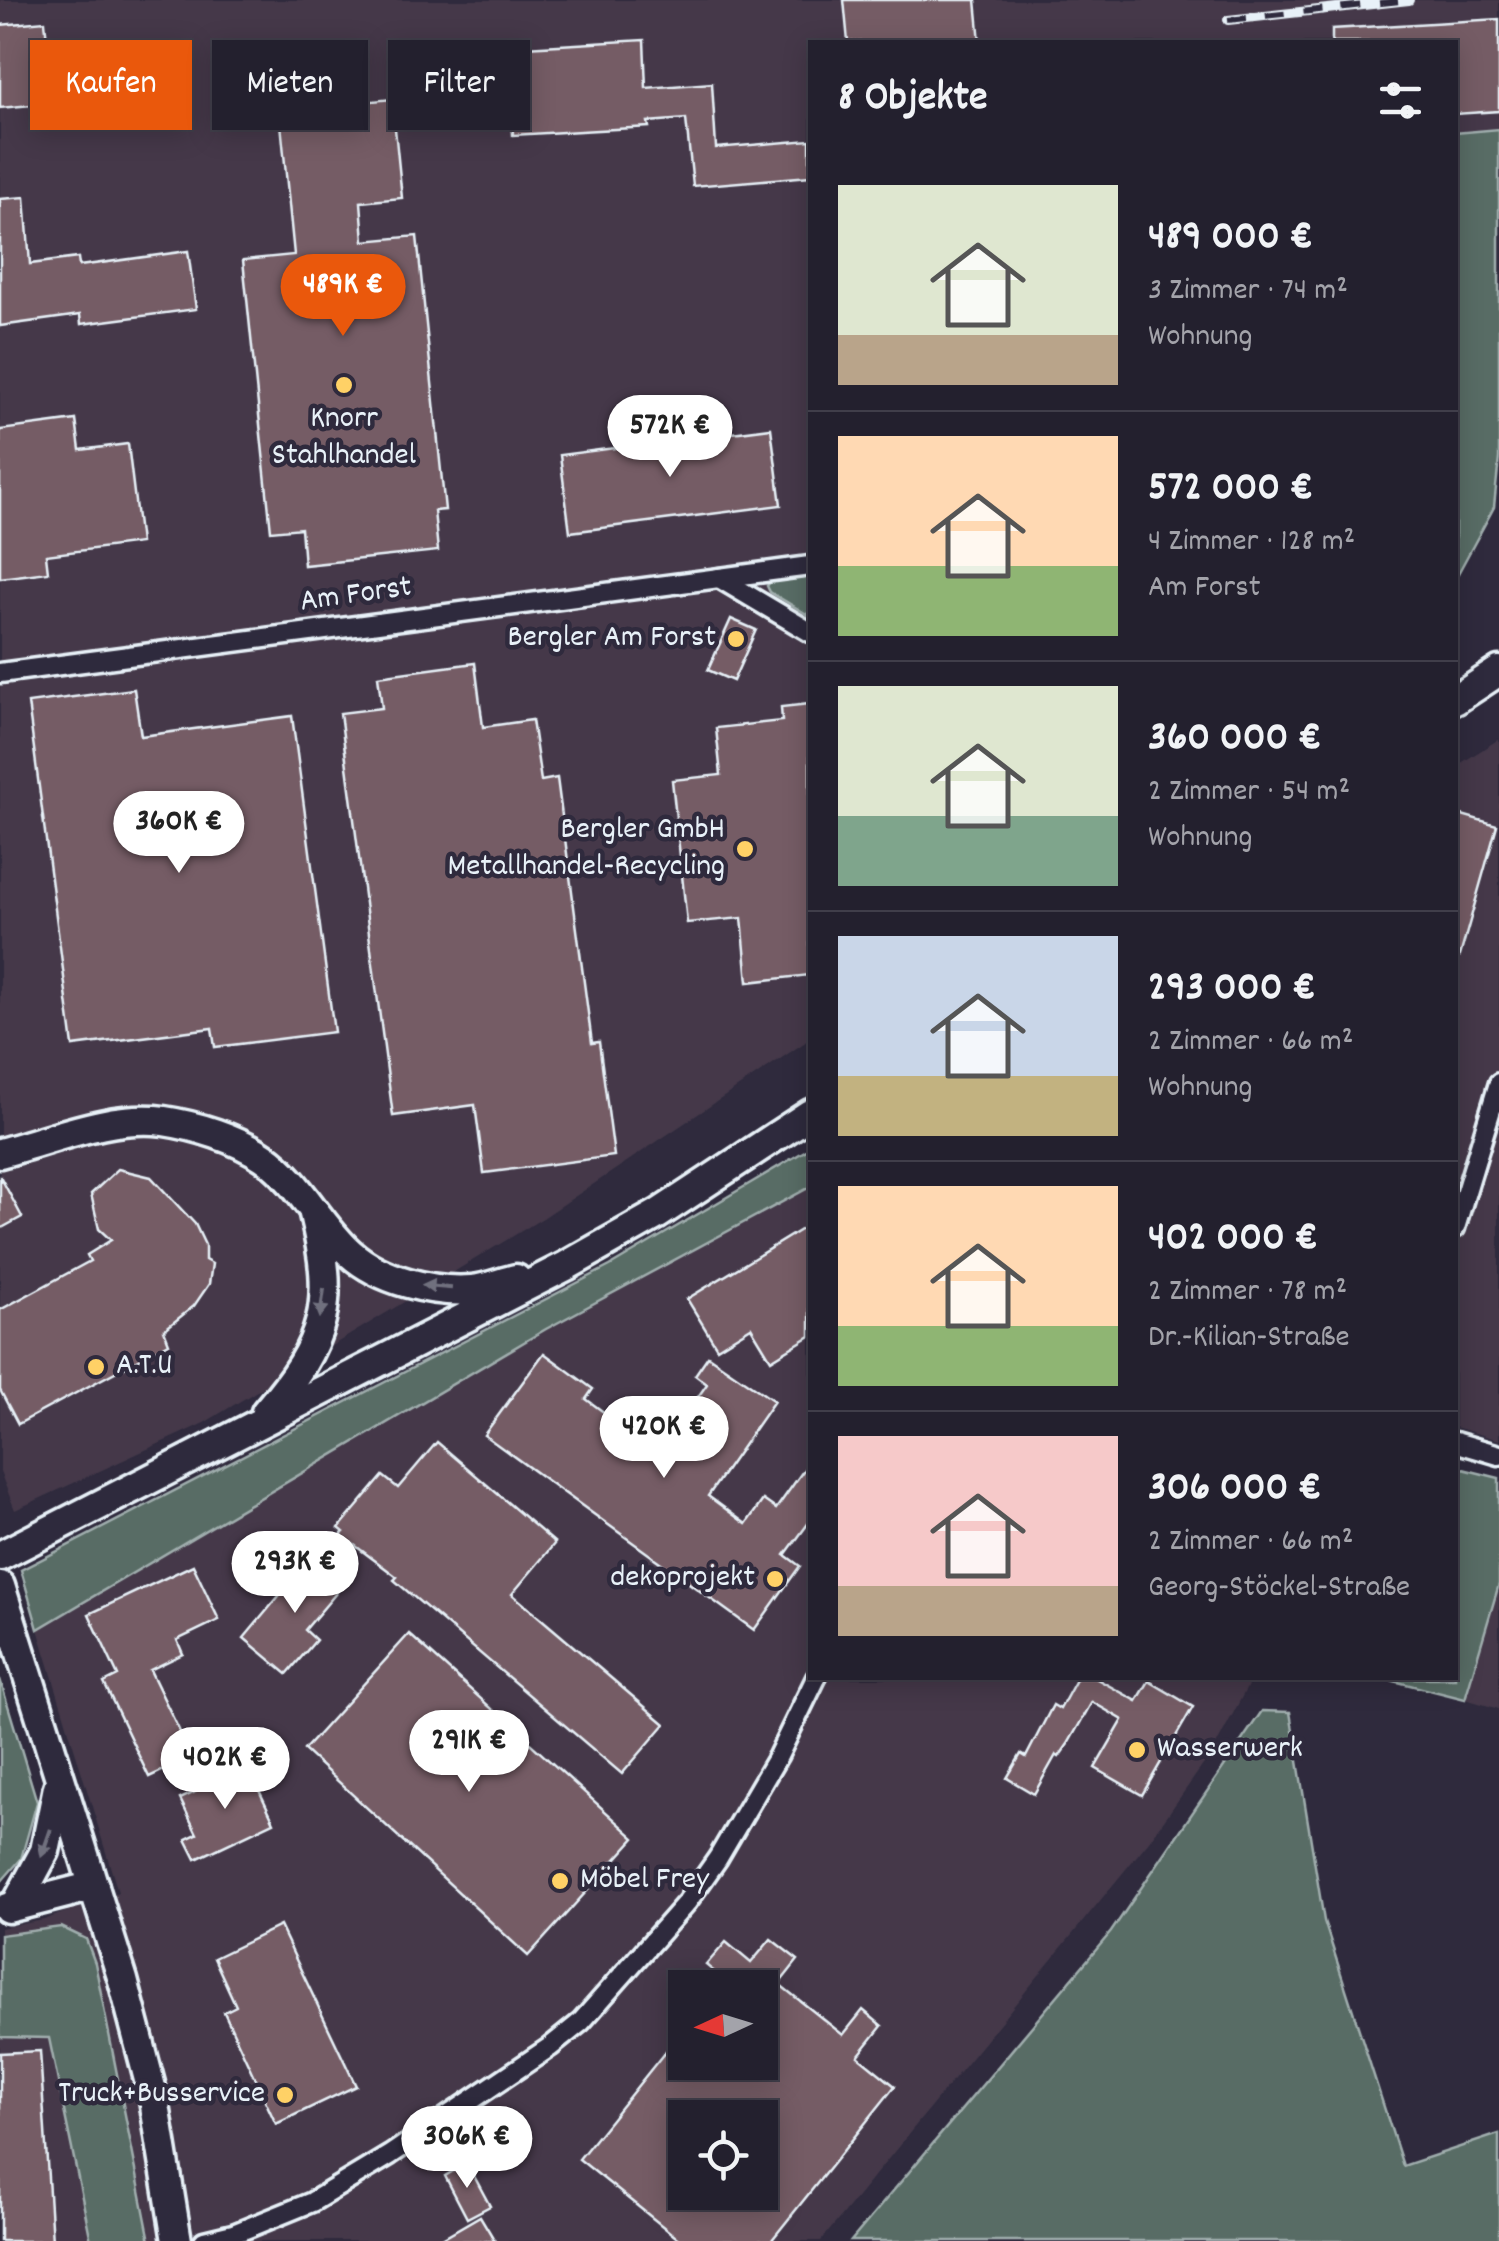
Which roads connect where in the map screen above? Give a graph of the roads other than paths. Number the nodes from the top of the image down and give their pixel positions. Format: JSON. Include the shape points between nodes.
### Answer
{"nodes":[{"id":1,"x":808,"y":566,"type":"edge"},
{"id":2,"x":719,"y":578,"type":"junction"},
{"id":3,"x":808,"y":631,"type":"edge"},
{"id":4,"x":1499,"y":671,"type":"edge"},
{"id":5,"x":0,"y":673,"type":"edge"},
{"id":6,"x":1458,"y":698,"type":"edge"},
{"id":7,"x":1499,"y":1084,"type":"edge"},
{"id":8,"x":808,"y":1115,"type":"edge"},
{"id":9,"x":0,"y":1154,"type":"edge"},
{"id":10,"x":312,"y":1207,"type":"junction"},
{"id":11,"x":1458,"y":1218,"type":"edge"},
{"id":12,"x":566,"y":1266,"type":"junction"},
{"id":13,"x":254,"y":1425,"type":"junction"},
{"id":14,"x":1458,"y":1443,"type":"edge"},
{"id":15,"x":1499,"y":1454,"type":"edge"},
{"id":16,"x":0,"y":1556,"type":"edge"},
{"id":17,"x":0,"y":1586,"type":"edge"},
{"id":18,"x":815,"y":1680,"type":"edge"},
{"id":19,"x":59,"y":1776,"type":"junction"},
{"id":20,"x":94,"y":1886,"type":"junction"},
{"id":21,"x":8,"y":1908,"type":"edge"},
{"id":22,"x":177,"y":2241,"type":"edge"},
{"id":23,"x":204,"y":2241,"type":"edge"}],
"edges":[{"from":1,"to":2,"type":"street","name":"Am Forst"},
{"from":2,"to":3,"type":"street"},
{"from":2,"to":5,"type":"street","name":"Am Forst"},
{"from":4,"to":6,"type":"main road"},
{"from":7,"to":11,"type":"street"},
{"from":8,"to":12,"type":"main road"},
{"from":9,"to":10,"type":"main road","via":[[118,1122],[160,1120],[266,1158]]},
{"from":12,"to":10,"type":"main road","one_way":true,"via":[[473,1290],[426,1288],[352,1254]]},
{"from":10,"to":13,"type":"main road","one_way":true,"via":[[326,1262],[314,1343],[300,1372]]},
{"from":12,"to":13,"type":"main road"},
{"from":13,"to":16,"type":"main road"},
{"from":14,"to":15,"type":"street"},
{"from":17,"to":19,"type":"main road"},
{"from":18,"to":23,"type":"street","via":[[718,1858],[581,2022],[312,2202]]},
{"from":19,"to":20,"type":"main road"},
{"from":19,"to":21,"type":"main road","one_way":true,"via":[[45,1850]]},
{"from":20,"to":21,"type":"main road"},
{"from":20,"to":22,"type":"main road","via":[[154,2099]]}]}
